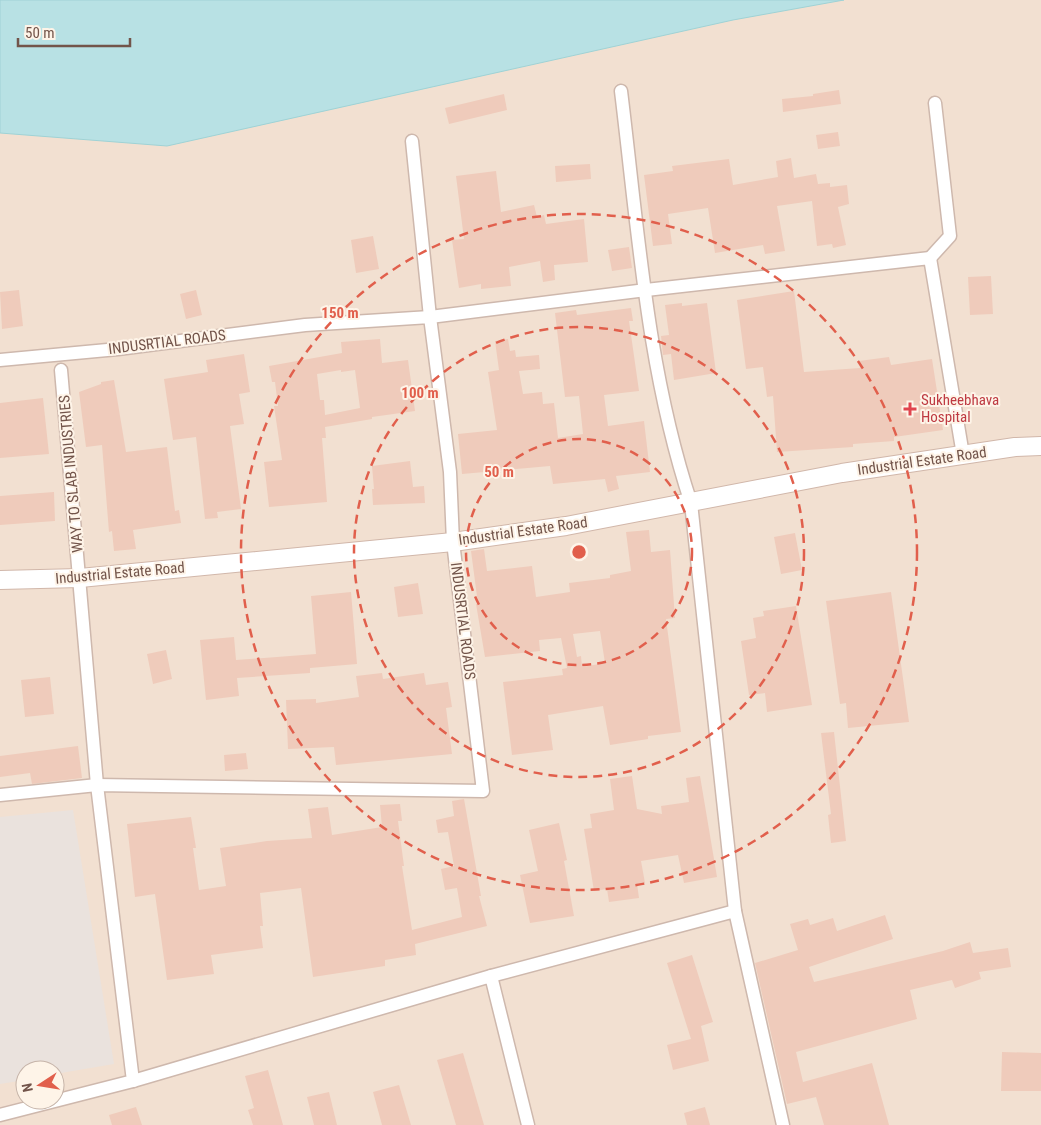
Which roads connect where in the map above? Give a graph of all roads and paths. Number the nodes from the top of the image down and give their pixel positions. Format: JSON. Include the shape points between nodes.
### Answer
{"nodes":[{"id":1,"x":621,"y":91,"type":"dead end"},
{"id":2,"x":935,"y":103,"type":"dead end"},
{"id":3,"x":412,"y":141,"type":"dead end"},
{"id":4,"x":930,"y":258,"type":"junction"},
{"id":5,"x":646,"y":290,"type":"junction"},
{"id":6,"x":430,"y":317,"type":"junction"},
{"id":7,"x":0,"y":360,"type":"edge"},
{"id":8,"x":61,"y":370,"type":"dead end"},
{"id":9,"x":1041,"y":446,"type":"edge"},
{"id":10,"x":963,"y":454,"type":"junction"},
{"id":11,"x":691,"y":503,"type":"junction"},
{"id":12,"x":453,"y":542,"type":"junction"},
{"id":13,"x":80,"y":578,"type":"junction"},
{"id":14,"x":0,"y":580,"type":"edge"},
{"id":15,"x":97,"y":785,"type":"junction"},
{"id":16,"x":0,"y":795,"type":"edge"},
{"id":17,"x":735,"y":911,"type":"junction"},
{"id":18,"x":491,"y":976,"type":"junction"},
{"id":19,"x":133,"y":1081,"type":"junction"},
{"id":20,"x":0,"y":1115,"type":"edge"},
{"id":21,"x":528,"y":1125,"type":"edge"},
{"id":22,"x":783,"y":1125,"type":"edge"}],
"edges":[{"from":1,"to":5,"type":"street"},
{"from":2,"to":4,"type":"street","via":[[950,236]]},
{"from":3,"to":6,"type":"street"},
{"from":4,"to":5,"type":"street"},
{"from":4,"to":10,"type":"street"},
{"from":5,"to":6,"type":"street"},
{"from":5,"to":11,"type":"street","via":[[661,396]]},
{"from":6,"to":7,"type":"street","name":"INDUSRTIAL ROADS","via":[[305,325],[118,349]]},
{"from":6,"to":12,"type":"street","name":"INDUSRTIAL ROADS","via":[[450,472]]},
{"from":8,"to":13,"type":"street","name":"WAY TO SLAB INDUSTRIES"},
{"from":9,"to":10,"type":"main road","name":"Industrial Estate Road"},
{"from":10,"to":11,"type":"main road","name":"Industrial Estate Road","via":[[842,473]]},
{"from":11,"to":12,"type":"main road","name":"Industrial Estate Road"},
{"from":11,"to":17,"type":"street"},
{"from":12,"to":13,"type":"main road","name":"Industrial Estate Road"},
{"from":12,"to":15,"type":"street","name":"INDUSRTIAL ROADS","via":[[484,791]]},
{"from":13,"to":14,"type":"main road","name":"Industrial Estate Road"},
{"from":13,"to":15,"type":"street","name":"WAY TO SLAB INDUSTRIES"},
{"from":15,"to":16,"type":"street"},
{"from":15,"to":19,"type":"street","name":"WAY TO SLAB INDUSTRIES"},
{"from":17,"to":18,"type":"street"},
{"from":17,"to":22,"type":"street"},
{"from":18,"to":19,"type":"street"},
{"from":18,"to":21,"type":"street"},
{"from":19,"to":20,"type":"street"}]}
